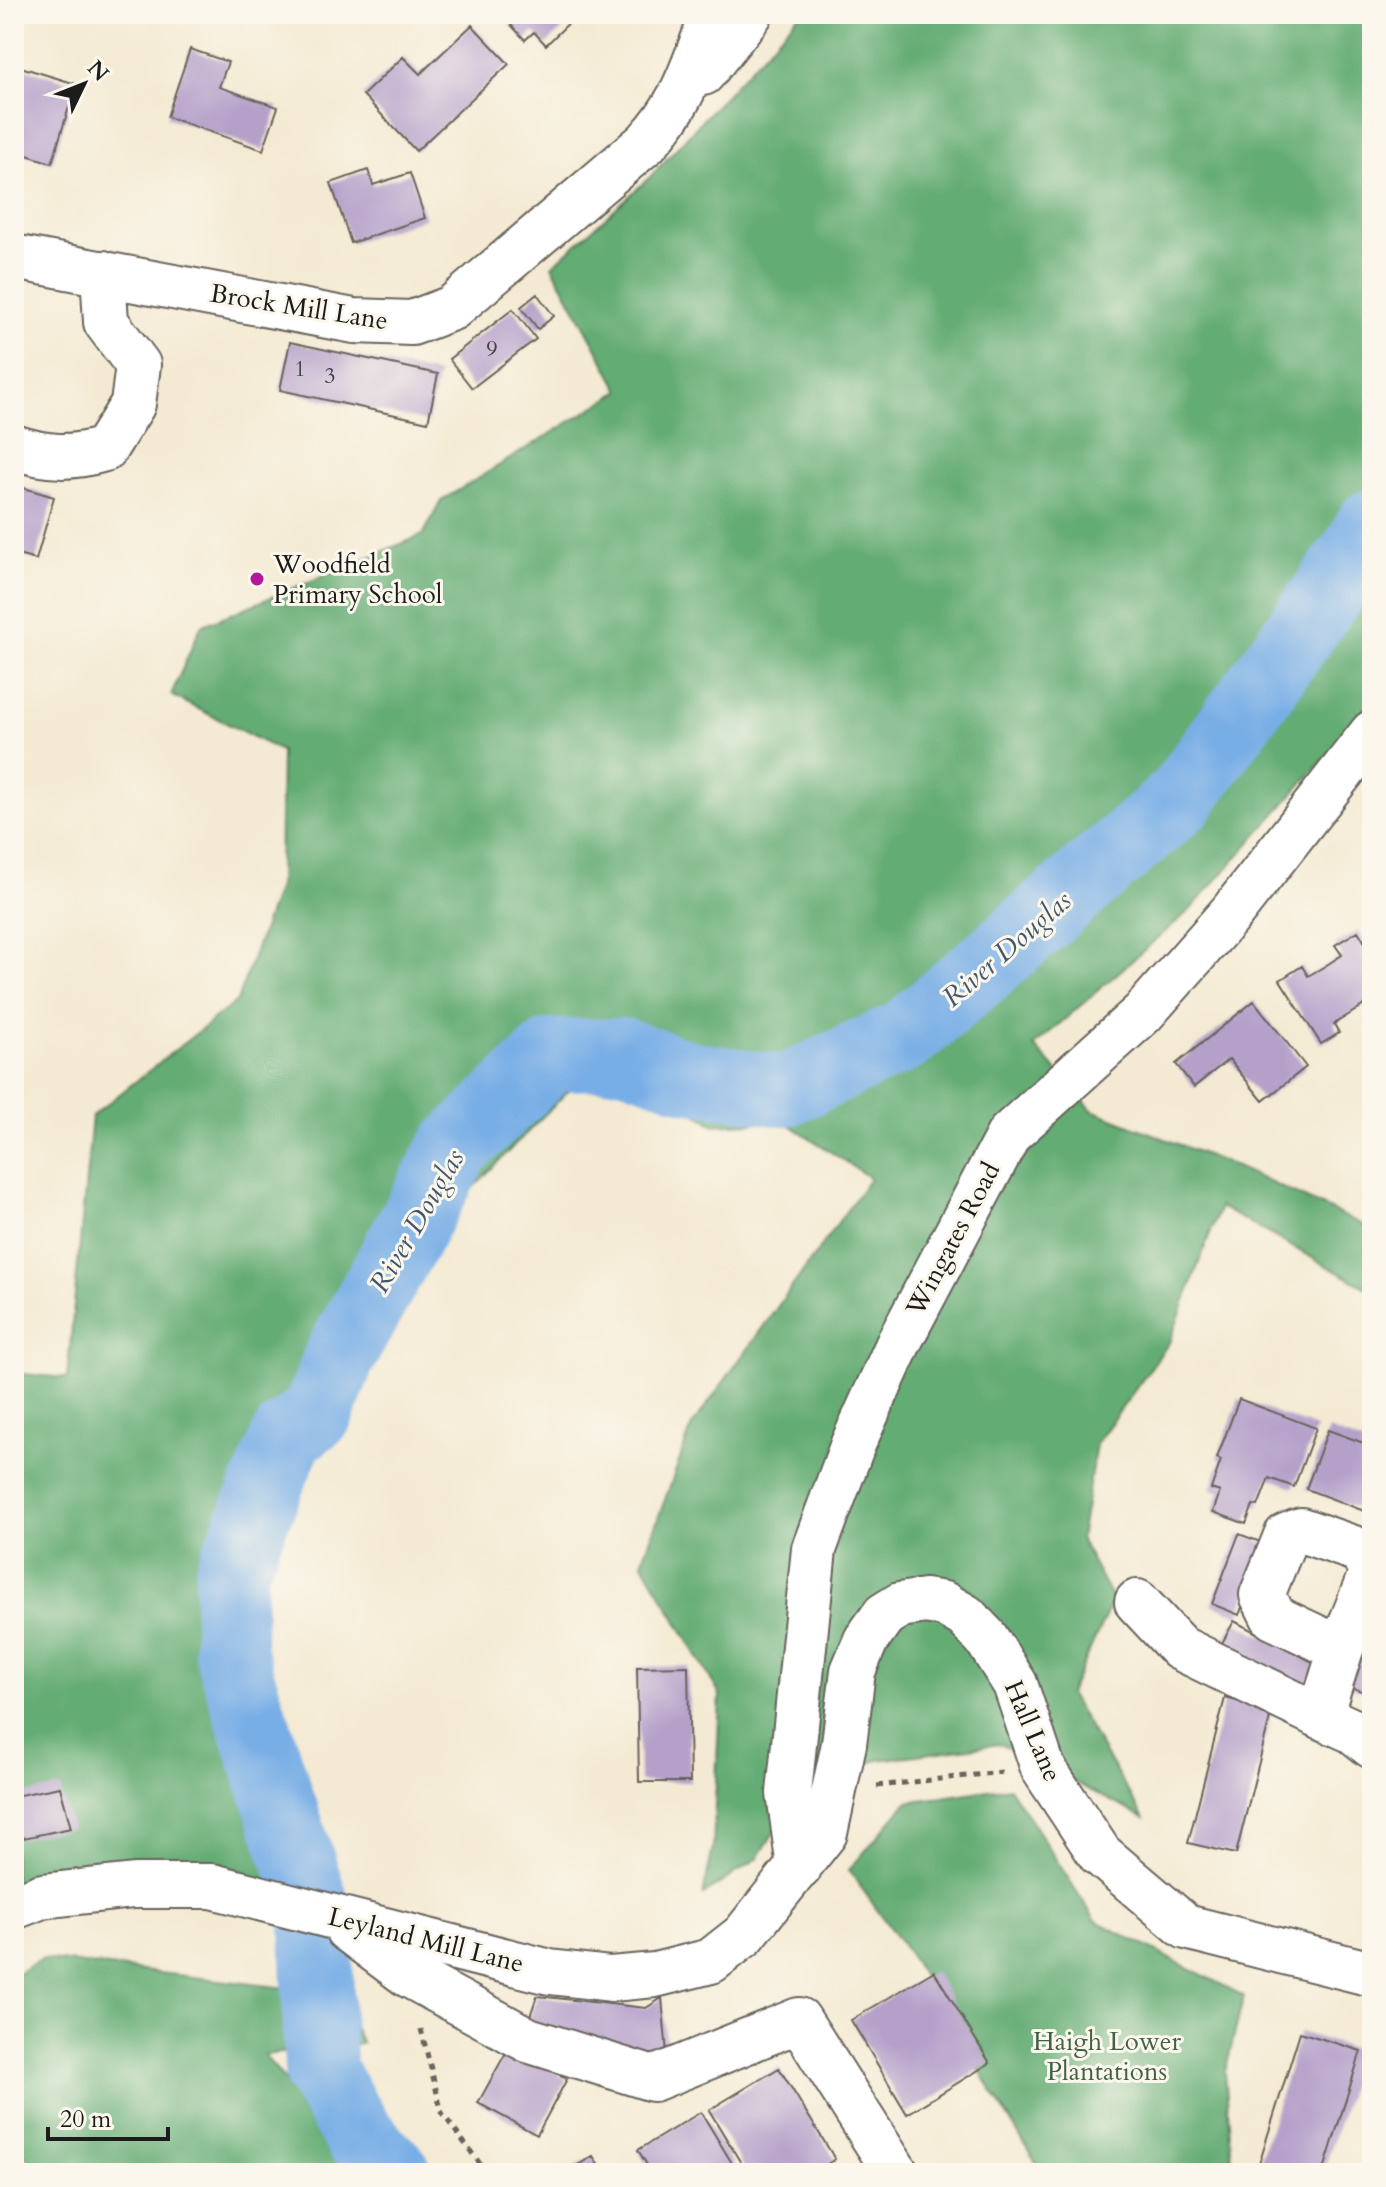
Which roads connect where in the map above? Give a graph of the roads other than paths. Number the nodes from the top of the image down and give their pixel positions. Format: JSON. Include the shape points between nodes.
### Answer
{"nodes":[{"id":1,"x":713,"y":14,"type":"edge"},
{"id":2,"x":750,"y":14,"type":"edge"},
{"id":3,"x":687,"y":88,"type":"junction"},
{"id":4,"x":14,"y":257,"type":"edge"},
{"id":5,"x":103,"y":273,"type":"junction"},
{"id":6,"x":14,"y":447,"type":"edge"},
{"id":7,"x":1372,"y":733,"type":"edge"},
{"id":8,"x":1372,"y":1570,"type":"edge"},
{"id":9,"x":1137,"y":1602,"type":"dead end"},
{"id":10,"x":1341,"y":1649,"type":"junction"},
{"id":11,"x":1320,"y":1716,"type":"junction"},
{"id":12,"x":1372,"y":1746,"type":"edge"},
{"id":13,"x":799,"y":1868,"type":"junction"},
{"id":14,"x":14,"y":1907,"type":"edge"},
{"id":15,"x":310,"y":1912,"type":"junction"},
{"id":16,"x":1372,"y":1974,"type":"edge"},
{"id":17,"x":896,"y":2173,"type":"edge"}],
"edges":[{"from":1,"to":3,"type":"street","name":"Brock Mill Lane"},
{"from":2,"to":3,"type":"street","name":"Brock Mill Lane"},
{"from":3,"to":5,"type":"street","name":"Brock Mill Lane","via":[[646,143],[568,210],[452,308],[412,323],[354,321]]},
{"from":4,"to":5,"type":"street","name":"Brock Mill Lane"},
{"from":5,"to":6,"type":"street","via":[[106,322],[138,365],[133,404],[105,449],[78,457],[45,457]]},
{"from":7,"to":13,"type":"street","name":"Wingates Road","via":[[1232,912],[1143,1013],[1009,1134],[899,1342],[814,1549],[789,1793]]},
{"from":8,"to":10,"type":"street"},
{"from":8,"to":10,"type":"street","via":[[1359,1550],[1301,1530],[1286,1536],[1262,1595],[1273,1617]]},
{"from":9,"to":11,"type":"street","via":[[1180,1648]]},
{"from":10,"to":11,"type":"street"},
{"from":11,"to":12,"type":"street"},
{"from":13,"to":15,"type":"street","name":"Leyland Mill Lane","via":[[744,1935],[711,1961],[611,1979],[550,1972]]},
{"from":13,"to":16,"type":"street","name":"Hall Lane","via":[[825,1833],[853,1671],[866,1640],[884,1615],[900,1605],[944,1604],[986,1638],[1015,1684],[1043,1768],[1100,1854],[1186,1927]]},
{"from":14,"to":15,"type":"street","name":"Leyland Mill Lane","via":[[42,1896],[134,1886],[212,1886]]},
{"from":15,"to":17,"type":"street","via":[[407,1974],[528,2040],[653,2079],[799,2020]]}]}
